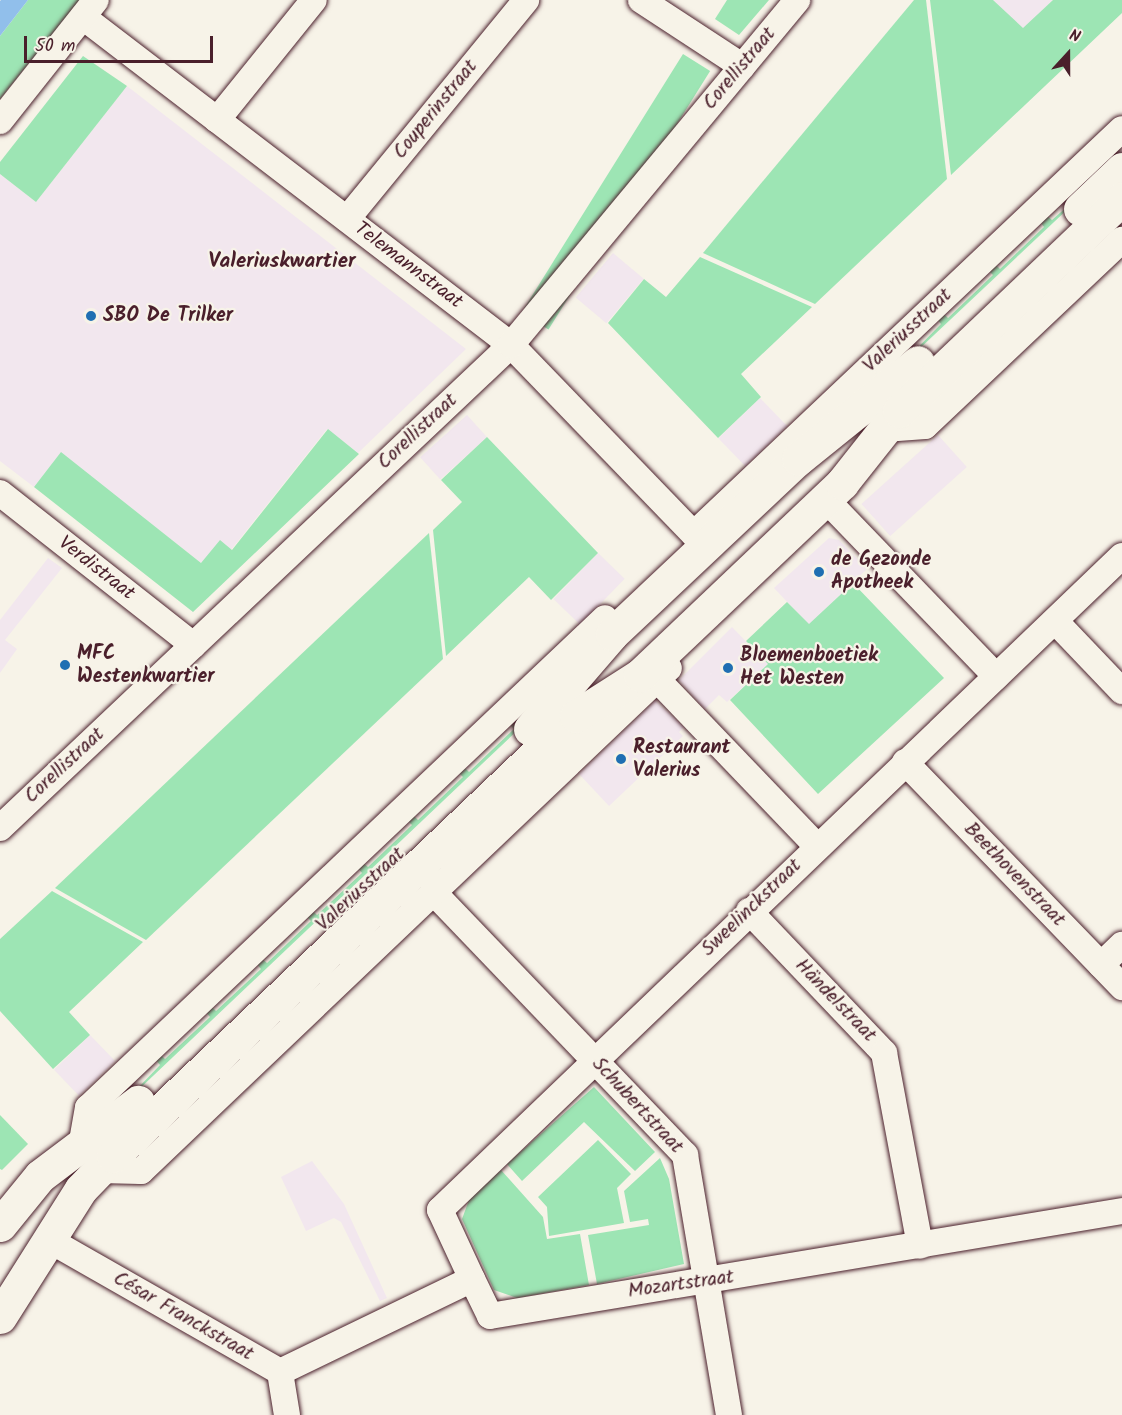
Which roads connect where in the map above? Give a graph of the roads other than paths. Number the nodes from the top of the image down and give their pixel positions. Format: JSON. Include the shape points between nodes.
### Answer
{"nodes":[{"id":1,"x":314,"y":0,"type":"edge"},
{"id":2,"x":526,"y":0,"type":"edge"},
{"id":3,"x":641,"y":0,"type":"edge"},
{"id":4,"x":797,"y":0,"type":"edge"},
{"id":5,"x":90,"y":8,"type":"edge"},
{"id":6,"x":742,"y":66,"type":"junction"},
{"id":7,"x":217,"y":120,"type":"junction"},
{"id":8,"x":0,"y":121,"type":"edge"},
{"id":9,"x":1122,"y":129,"type":"edge"},
{"id":10,"x":1122,"y":169,"type":"edge"},
{"id":11,"x":1122,"y":200,"type":"edge"},
{"id":12,"x":347,"y":219,"type":"junction"},
{"id":13,"x":1122,"y":240,"type":"edge"},
{"id":14,"x":511,"y":345,"type":"junction"},
{"id":15,"x":884,"y":429,"type":"junction"},
{"id":16,"x":798,"y":459,"type":"junction"},
{"id":17,"x":0,"y":494,"type":"edge"},
{"id":18,"x":832,"y":498,"type":"junction"},
{"id":19,"x":700,"y":540,"type":"junction"},
{"id":20,"x":1122,"y":556,"type":"edge"},
{"id":21,"x":624,"y":616,"type":"junction"},
{"id":22,"x":1055,"y":621,"type":"junction"},
{"id":23,"x":193,"y":645,"type":"junction"},
{"id":24,"x":652,"y":674,"type":"junction"},
{"id":25,"x":996,"y":676,"type":"junction"},
{"id":26,"x":1122,"y":691,"type":"edge"},
{"id":27,"x":905,"y":762,"type":"junction"},
{"id":28,"x":0,"y":828,"type":"edge"},
{"id":29,"x":817,"y":846,"type":"junction"},
{"id":30,"x":434,"y":893,"type":"junction"},
{"id":31,"x":749,"y":911,"type":"junction"},
{"id":32,"x":1122,"y":945,"type":"edge"},
{"id":33,"x":1101,"y":965,"type":"junction"},
{"id":34,"x":1122,"y":987,"type":"edge"},
{"id":35,"x":596,"y":1061,"type":"junction"},
{"id":36,"x":90,"y":1159,"type":"junction"},
{"id":37,"x":7,"y":1211,"type":"edge"},
{"id":38,"x":1122,"y":1211,"type":"edge"},
{"id":39,"x":51,"y":1237,"type":"junction"},
{"id":40,"x":920,"y":1246,"type":"junction"},
{"id":41,"x":13,"y":1279,"type":"edge"},
{"id":42,"x":472,"y":1279,"type":"junction"},
{"id":43,"x":706,"y":1279,"type":"junction"},
{"id":44,"x":0,"y":1317,"type":"edge"},
{"id":45,"x":280,"y":1372,"type":"junction"},
{"id":46,"x":287,"y":1415,"type":"edge"},
{"id":47,"x":729,"y":1415,"type":"edge"}],
"edges":[{"from":1,"to":7,"type":"street"},
{"from":2,"to":12,"type":"street","name":"Couperinstraat"},
{"from":3,"to":6,"type":"street"},
{"from":4,"to":6,"type":"street","name":"Corellistraat"},
{"from":5,"to":7,"type":"street","name":"Telemannstraat"},
{"from":5,"to":8,"type":"street"},
{"from":6,"to":14,"type":"street","name":"Corellistraat"},
{"from":7,"to":12,"type":"street","name":"Telemannstraat"},
{"from":9,"to":19,"type":"street","name":"Valeriusstraat"},
{"from":10,"to":16,"type":"main road","name":"Valeriusstraat","via":[[892,386]]},
{"from":11,"to":15,"type":"main road","name":"Valeriusstraat"},
{"from":12,"to":14,"type":"street","name":"Telemannstraat"},
{"from":13,"to":15,"type":"street","via":[[925,426]]},
{"from":14,"to":19,"type":"street","name":"Telemannstraat"},
{"from":14,"to":23,"type":"street","name":"Corellistraat"},
{"from":15,"to":18,"type":"main road","name":"Valeriusstraat"},
{"from":16,"to":18,"type":"main road","name":"Valeriusstraat","via":[[816,459],[830,474]]},
{"from":16,"to":19,"type":"main road","name":"Valeriusstraat"},
{"from":17,"to":23,"type":"street","name":"Verdistraat"},
{"from":18,"to":24,"type":"main road","name":"Valeriusstraat"},
{"from":18,"to":25,"type":"street"},
{"from":19,"to":21,"type":"main road","name":"Valeriusstraat"},
{"from":20,"to":22,"type":"street","name":"Sweelinckstraat"},
{"from":21,"to":24,"type":"main road","name":"Valeriusstraat","via":[[618,660],[631,671]]},
{"from":21,"to":36,"type":"main road","name":"Valeriusstraat","via":[[548,713],[133,1107]]},
{"from":22,"to":25,"type":"street","name":"Sweelinckstraat"},
{"from":22,"to":26,"type":"street"},
{"from":23,"to":28,"type":"street","name":"Corellistraat"},
{"from":24,"to":29,"type":"street"},
{"from":24,"to":30,"type":"street","name":"Valeriusstraat"},
{"from":24,"to":36,"type":"main road","name":"Valeriusstraat","via":[[576,716]]},
{"from":25,"to":27,"type":"street","name":"Sweelinckstraat"},
{"from":27,"to":29,"type":"street","name":"Sweelinckstraat"},
{"from":27,"to":33,"type":"street","name":"Beethovenstraat"},
{"from":29,"to":31,"type":"street","name":"Sweelinckstraat"},
{"from":30,"to":35,"type":"street","name":"Schubertstraat"},
{"from":30,"to":36,"type":"street","name":"Valeriusstraat","via":[[141,1171]]},
{"from":31,"to":35,"type":"street","name":"Sweelinckstraat"},
{"from":31,"to":40,"type":"street","name":"Händelstraat","via":[[884,1053]]},
{"from":32,"to":33,"type":"street"},
{"from":33,"to":34,"type":"street","name":"Beethovenstraat"},
{"from":35,"to":42,"type":"street","name":"Sweelinckstraat","via":[[440,1210]]},
{"from":35,"to":43,"type":"street","name":"Schubertstraat","via":[[685,1155]]},
{"from":36,"to":37,"type":"main road","name":"Valeriusstraat"},
{"from":36,"to":39,"type":"main road","name":"Valeriusstraat"},
{"from":37,"to":39,"type":"main road","name":"Valeriusstraat","via":[[34,1189],[48,1199]]},
{"from":38,"to":40,"type":"street","name":"Mozartstraat"},
{"from":39,"to":41,"type":"main road","name":"Valeriusstraat"},
{"from":39,"to":45,"type":"street","name":"César Franckstraat"},
{"from":40,"to":43,"type":"street","name":"Mozartstraat"},
{"from":41,"to":44,"type":"main road","name":"Valeriusstraat"},
{"from":42,"to":43,"type":"street","name":"Mozartstraat","via":[[490,1316]]},
{"from":42,"to":45,"type":"street"},
{"from":43,"to":47,"type":"street","name":"Schubertstraat"},
{"from":45,"to":46,"type":"street"}]}
